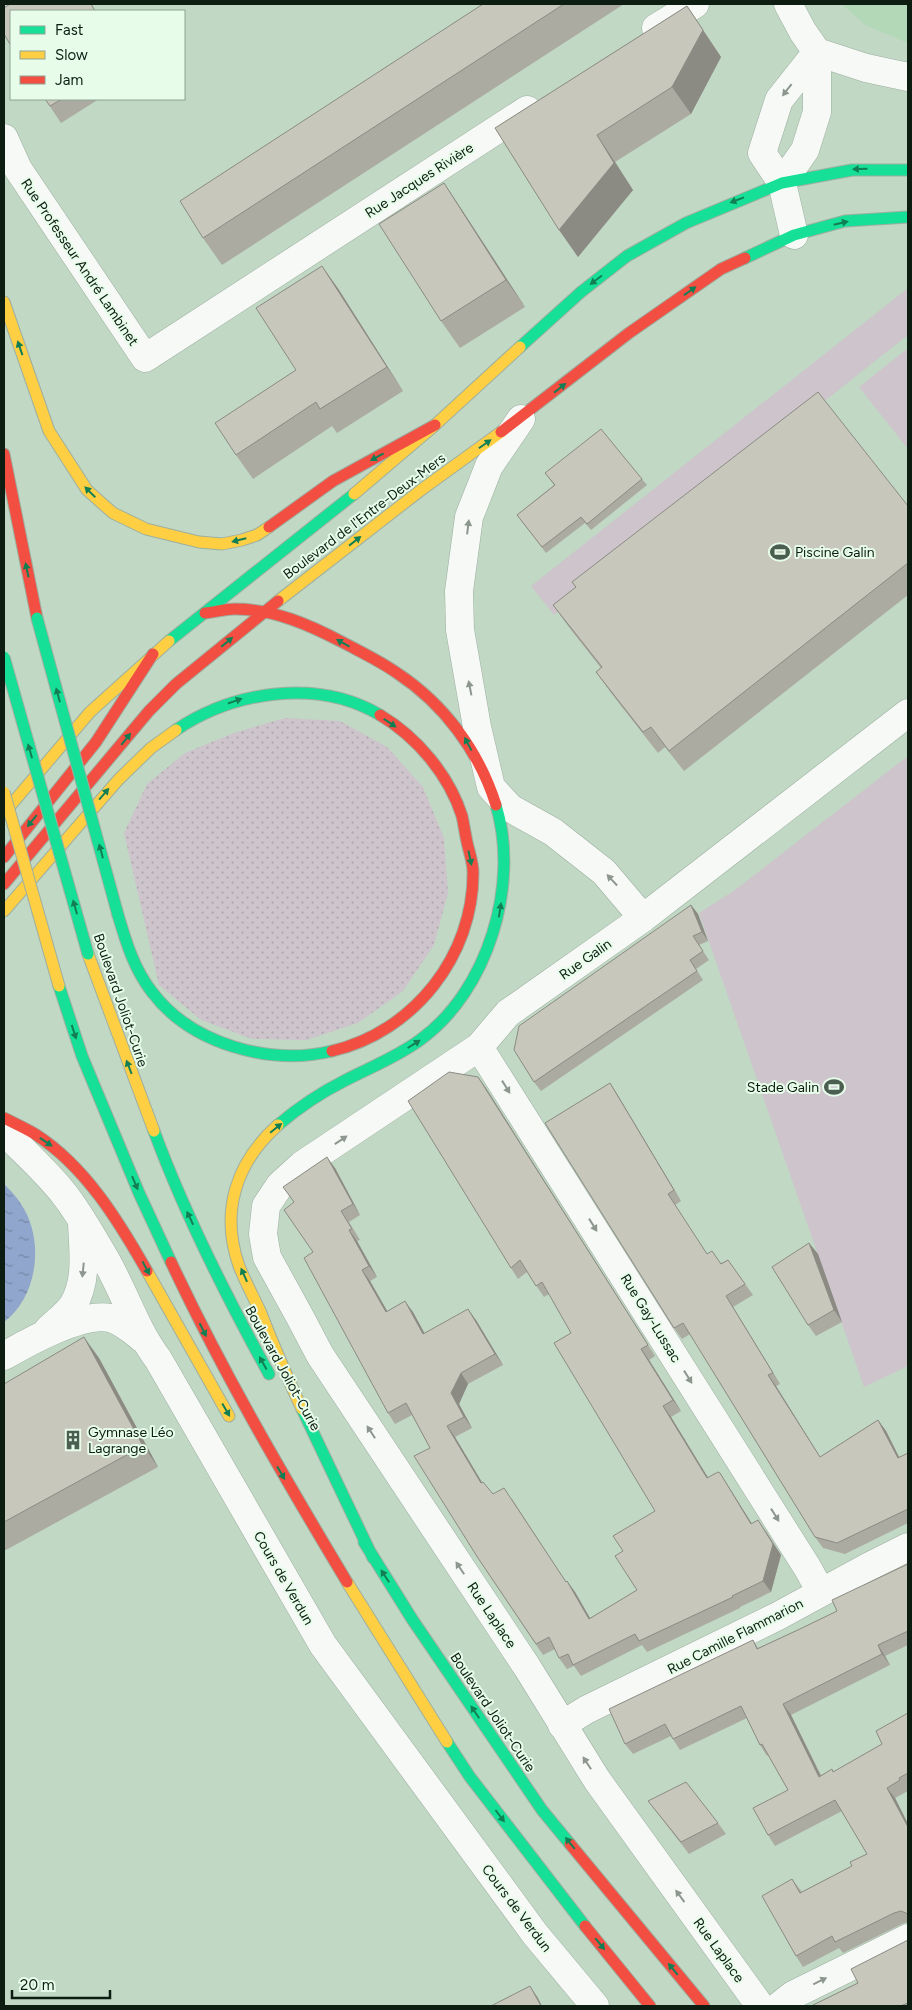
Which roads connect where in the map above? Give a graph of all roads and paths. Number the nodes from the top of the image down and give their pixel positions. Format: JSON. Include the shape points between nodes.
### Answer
{"nodes":[{"id":1,"x":695,"y":4,"type":"edge"},
{"id":2,"x":788,"y":4,"type":"edge"},
{"id":3,"x":638,"y":40,"type":"edge"},
{"id":4,"x":817,"y":52,"type":"junction"},
{"id":5,"x":908,"y":77,"type":"edge"},
{"id":6,"x":548,"y":97,"type":"edge"},
{"id":7,"x":4,"y":138,"type":"edge"},
{"id":8,"x":908,"y":170,"type":"edge"},
{"id":9,"x":782,"y":183,"type":"junction"},
{"id":10,"x":908,"y":217,"type":"edge"},
{"id":11,"x":794,"y":235,"type":"junction"},
{"id":12,"x":4,"y":302,"type":"edge"},
{"id":13,"x":144,"y":358,"type":"joint"},
{"id":14,"x":521,"y":418,"type":"junction"},
{"id":15,"x":435,"y":425,"type":"junction"},
{"id":16,"x":4,"y":454,"type":"edge"},
{"id":17,"x":264,"y":612,"type":"junction"},
{"id":18,"x":204,"y":613,"type":"junction"},
{"id":19,"x":153,"y":654,"type":"junction"},
{"id":20,"x":4,"y":657,"type":"edge"},
{"id":21,"x":908,"y":713,"type":"edge"},
{"id":22,"x":491,"y":787,"type":"junction"},
{"id":23,"x":4,"y":792,"type":"edge"},
{"id":24,"x":4,"y":813,"type":"edge"},
{"id":25,"x":4,"y":856,"type":"edge"},
{"id":26,"x":4,"y":884,"type":"edge"},
{"id":27,"x":4,"y":910,"type":"edge"},
{"id":28,"x":643,"y":918,"type":"junction"},
{"id":29,"x":479,"y":1047,"type":"junction"},
{"id":30,"x":4,"y":1118,"type":"edge"},
{"id":31,"x":4,"y":1131,"type":"edge"},
{"id":32,"x":266,"y":1206,"type":"joint"},
{"id":33,"x":82,"y":1221,"type":"junction"},
{"id":34,"x":46,"y":1332,"type":"junction"},
{"id":35,"x":144,"y":1340,"type":"junction"},
{"id":36,"x":4,"y":1356,"type":"edge"},
{"id":37,"x":276,"y":1386,"type":"dead end"},
{"id":38,"x":291,"y":1412,"type":"dead end"},
{"id":39,"x":237,"y":1429,"type":"dead end"},
{"id":40,"x":908,"y":1547,"type":"edge"},
{"id":41,"x":373,"y":1558,"type":"junction"},
{"id":42,"x":821,"y":1592,"type":"junction"},
{"id":43,"x":405,"y":1697,"type":"dead end"},
{"id":44,"x":562,"y":1725,"type":"junction"},
{"id":45,"x":470,"y":1777,"type":"junction"},
{"id":46,"x":908,"y":1938,"type":"edge"},
{"id":47,"x":595,"y":2006,"type":"edge"},
{"id":48,"x":650,"y":2006,"type":"edge"},
{"id":49,"x":704,"y":2006,"type":"edge"},
{"id":50,"x":760,"y":2006,"type":"edge"},
{"id":51,"x":779,"y":2006,"type":"edge"}],
"edges":[{"from":1,"to":3,"type":"street"},
{"from":2,"to":4,"type":"street"},
{"from":4,"to":5,"type":"street"},
{"from":4,"to":9,"type":"street","via":[[817,112],[805,150]]},
{"from":4,"to":9,"type":"street","one_way":true,"via":[[779,100],[762,153]]},
{"from":6,"to":13,"type":"street","name":"Rue Jacques Rivière"},
{"from":7,"to":13,"type":"street","name":"Rue Professeur André Lambinet","via":[[18,169]]},
{"from":8,"to":9,"type":"main road","name":"Boulevard de l'Entre-Deux-Mers","one_way":true,"via":[[852,170]]},
{"from":9,"to":11,"type":"street"},
{"from":9,"to":15,"type":"main road","name":"Boulevard de l'Entre-Deux-Mers","one_way":true,"via":[[686,223],[627,256],[581,292]]},
{"from":11,"to":10,"type":"main road","name":"Boulevard de l'Entre-Deux-Mers","one_way":true,"via":[[845,221]]},
{"from":14,"to":11,"type":"main road","name":"Boulevard de l'Entre-Deux-Mers","one_way":true,"via":[[629,333],[721,269]]},
{"from":15,"to":12,"type":"main road","one_way":true,"via":[[333,481],[257,535],[222,544],[146,529],[113,513],[86,490],[69,464],[49,431]]},
{"from":17,"to":14,"type":"main road","name":"Boulevard de l'Entre-Deux-Mers","one_way":true,"via":[[421,490]]},
{"from":22,"to":14,"type":"street","one_way":true,"via":[[460,630],[459,591],[469,517],[489,466]]},
{"from":15,"to":18,"type":"main road","name":"Boulevard de l'Entre-Deux-Mers","via":[[346,501]]},
{"from":27,"to":16,"type":"main road","one_way":true,"bridge":true,"via":[[112,785],[160,740],[206,712],[240,698],[276,693],[323,695],[367,707],[408,735],[444,776],[461,814],[473,870],[468,913],[458,947],[438,983],[407,1015],[370,1038],[307,1057],[264,1054],[233,1047],[204,1035],[174,1016],[149,990],[131,956],[118,915],[37,618]]},
{"from":17,"to":18,"type":"main road","via":[[234,609]]},
{"from":22,"to":17,"type":"main road","one_way":true,"via":[[461,732],[441,709],[399,674],[314,627]]},
{"from":26,"to":17,"type":"main road","name":"Boulevard de l'Entre-Deux-Mers","one_way":true,"via":[[149,711],[176,684]]},
{"from":18,"to":19,"type":"main road","name":"Boulevard de l'Entre-Deux-Mers"},
{"from":19,"to":24,"type":"main road","name":"Boulevard de l'Entre-Deux-Mers","via":[[90,712]]},
{"from":19,"to":25,"type":"main road","one_way":true,"via":[[96,742]]},
{"from":37,"to":20,"type":"main road","name":"Boulevard Joliot-Curie","one_way":true,"bridge":true,"via":[[233,1309],[170,1175],[88,954]]},
{"from":21,"to":28,"type":"street","name":"Rue Galin"},
{"from":28,"to":22,"type":"street","one_way":true,"via":[[604,872],[554,832],[510,808]]},
{"from":41,"to":22,"type":"main road","one_way":true,"via":[[281,1364],[239,1265],[233,1236],[233,1197],[243,1167],[265,1137],[302,1106],[424,1038],[458,1002],[483,960],[499,918],[504,875],[502,830]]},
{"from":23,"to":45,"type":"main road","one_way":true,"bridge":true,"via":[[82,1056],[139,1193],[202,1328],[292,1490]]},
{"from":28,"to":29,"type":"street","name":"Rue Galin","via":[[508,1013]]},
{"from":32,"to":29,"type":"street","name":"Rue Galin","one_way":true,"via":[[280,1185],[302,1165]]},
{"from":29,"to":42,"type":"street","name":"Rue Gay-Lussac","one_way":true},
{"from":30,"to":39,"type":"main road","one_way":true,"via":[[52,1145],[87,1180],[136,1250]]},
{"from":31,"to":33,"type":"street","name":"Cours de Verdun","via":[[65,1195]]},
{"from":44,"to":32,"type":"street","name":"Rue Laplace","one_way":true,"via":[[320,1355],[267,1257],[262,1234]]},
{"from":33,"to":34,"type":"street","one_way":true,"via":[[84,1271],[78,1293],[73,1305]]},
{"from":33,"to":35,"type":"street","name":"Cours de Verdun","via":[[104,1257]]},
{"from":34,"to":35,"type":"street","via":[[97,1317],[111,1318]]},
{"from":34,"to":36,"type":"street"},
{"from":35,"to":47,"type":"street","name":"Cours de Verdun","via":[[323,1645],[530,1926]]},
{"from":38,"to":41,"type":"main road","name":"Boulevard Joliot-Curie"},
{"from":40,"to":42,"type":"street","name":"Rue Camille Flammarion"},
{"from":49,"to":41,"type":"main road","name":"Boulevard Joliot-Curie","one_way":true,"via":[[542,1810]]},
{"from":42,"to":44,"type":"street","name":"Rue Camille Flammarion"},
{"from":43,"to":45,"type":"main road"},
{"from":50,"to":44,"type":"street","name":"Rue Laplace","one_way":true,"via":[[597,1780]]},
{"from":45,"to":48,"type":"main road","one_way":true,"via":[[565,1902]]},
{"from":51,"to":46,"type":"street","one_way":true,"via":[[793,1995]]}]}
